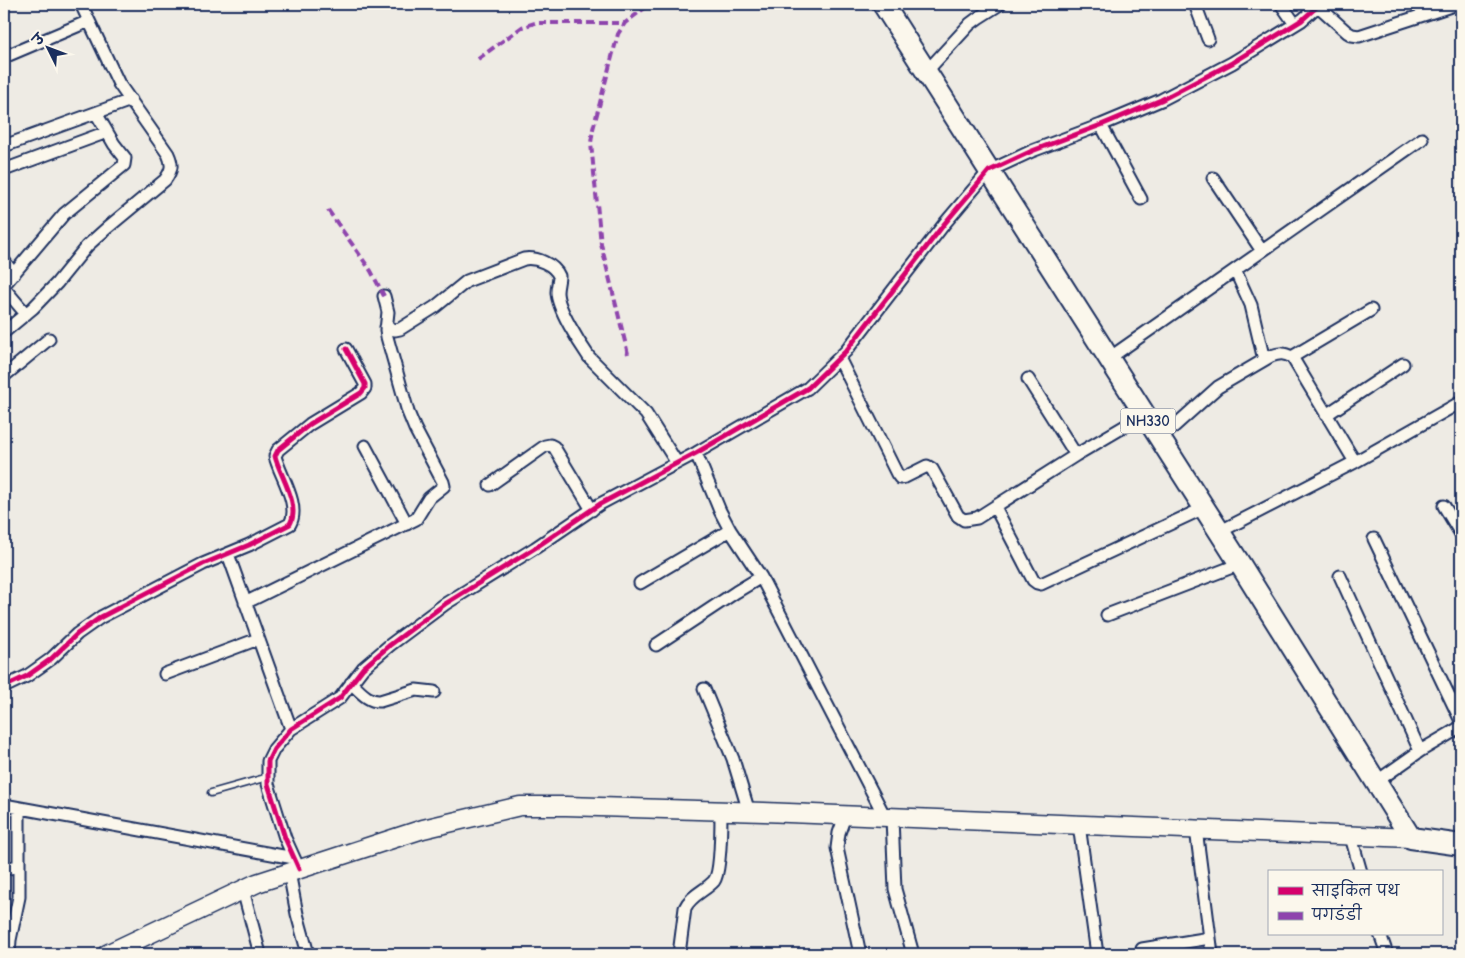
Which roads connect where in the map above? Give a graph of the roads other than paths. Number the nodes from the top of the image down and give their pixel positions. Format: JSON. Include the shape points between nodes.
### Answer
{"nodes":[{"id":1,"x":82,"y":4,"type":"edge"},
{"id":2,"x":1000,"y":4,"type":"edge"},
{"id":3,"x":1195,"y":4,"type":"edge"},
{"id":4,"x":1281,"y":4,"type":"edge"},
{"id":5,"x":1458,"y":4,"type":"edge"},
{"id":6,"x":886,"y":5,"type":"edge"},
{"id":7,"x":1317,"y":7,"type":"edge"},
{"id":8,"x":89,"y":21,"type":"junction"},
{"id":9,"x":1299,"y":22,"type":"junction"},
{"id":10,"x":1208,"y":39,"type":"dead end"},
{"id":11,"x":4,"y":57,"type":"edge"},
{"id":12,"x":926,"y":72,"type":"junction"},
{"id":13,"x":131,"y":100,"type":"junction"},
{"id":14,"x":96,"y":113,"type":"junction"},
{"id":15,"x":1101,"y":125,"type":"junction"},
{"id":16,"x":107,"y":132,"type":"junction"},
{"id":17,"x":1422,"y":139,"type":"dead end"},
{"id":18,"x":4,"y":146,"type":"edge"},
{"id":19,"x":4,"y":170,"type":"edge"},
{"id":20,"x":989,"y":171,"type":"junction"},
{"id":21,"x":1214,"y":178,"type":"dead end"},
{"id":22,"x":1141,"y":198,"type":"dead end"},
{"id":23,"x":1262,"y":251,"type":"junction"},
{"id":24,"x":4,"y":261,"type":"edge"},
{"id":25,"x":1235,"y":270,"type":"junction"},
{"id":26,"x":14,"y":274,"type":"junction"},
{"id":27,"x":4,"y":287,"type":"edge"},
{"id":28,"x":384,"y":296,"type":"dead end"},
{"id":29,"x":1371,"y":310,"type":"dead end"},
{"id":30,"x":26,"y":314,"type":"junction"},
{"id":31,"x":386,"y":327,"type":"junction"},
{"id":32,"x":4,"y":332,"type":"edge"},
{"id":33,"x":49,"y":339,"type":"dead end"},
{"id":34,"x":346,"y":349,"type":"dead end"},
{"id":35,"x":1292,"y":357,"type":"junction"},
{"id":36,"x":839,"y":358,"type":"junction"},
{"id":37,"x":1108,"y":359,"type":"junction"},
{"id":38,"x":1264,"y":360,"type":"junction"},
{"id":39,"x":1403,"y":364,"type":"dead end"},
{"id":40,"x":4,"y":376,"type":"edge"},
{"id":41,"x":1028,"y":379,"type":"dead end"},
{"id":42,"x":1461,"y":402,"type":"edge"},
{"id":43,"x":1144,"y":415,"type":"junction"},
{"id":44,"x":1326,"y":416,"type":"junction"},
{"id":45,"x":1160,"y":439,"type":"junction"},
{"id":46,"x":365,"y":446,"type":"dead end"},
{"id":47,"x":696,"y":453,"type":"junction"},
{"id":48,"x":1076,"y":454,"type":"junction"},
{"id":49,"x":1354,"y":462,"type":"junction"},
{"id":50,"x":677,"y":463,"type":"junction"},
{"id":51,"x":490,"y":485,"type":"dead end"},
{"id":52,"x":1444,"y":506,"type":"dead end"},
{"id":53,"x":995,"y":507,"type":"junction"},
{"id":54,"x":1204,"y":508,"type":"junction"},
{"id":55,"x":592,"y":510,"type":"junction"},
{"id":56,"x":407,"y":524,"type":"junction"},
{"id":57,"x":730,"y":530,"type":"junction"},
{"id":58,"x":1219,"y":532,"type":"junction"},
{"id":59,"x":1461,"y":534,"type":"edge"},
{"id":60,"x":1374,"y":539,"type":"dead end"},
{"id":61,"x":228,"y":554,"type":"junction"},
{"id":62,"x":1240,"y":564,"type":"junction"},
{"id":63,"x":1340,"y":576,"type":"dead end"},
{"id":64,"x":761,"y":578,"type":"junction"},
{"id":65,"x":640,"y":583,"type":"dead end"},
{"id":66,"x":245,"y":603,"type":"junction"},
{"id":67,"x":1107,"y":615,"type":"dead end"},
{"id":68,"x":258,"y":639,"type":"junction"},
{"id":69,"x":656,"y":645,"type":"dead end"},
{"id":70,"x":164,"y":674,"type":"dead end"},
{"id":71,"x":351,"y":683,"type":"junction"},
{"id":72,"x":4,"y":687,"type":"edge"},
{"id":73,"x":704,"y":689,"type":"dead end"},
{"id":74,"x":434,"y":692,"type":"dead end"},
{"id":75,"x":1461,"y":721,"type":"edge"},
{"id":76,"x":1461,"y":727,"type":"edge"},
{"id":77,"x":291,"y":729,"type":"junction"},
{"id":78,"x":1420,"y":751,"type":"junction"},
{"id":79,"x":268,"y":777,"type":"junction"},
{"id":80,"x":1376,"y":782,"type":"junction"},
{"id":81,"x":211,"y":793,"type":"dead end"},
{"id":82,"x":4,"y":805,"type":"edge"},
{"id":83,"x":19,"y":808,"type":"junction"},
{"id":84,"x":722,"y":811,"type":"junction"},
{"id":85,"x":749,"y":812,"type":"junction"},
{"id":86,"x":845,"y":816,"type":"junction"},
{"id":87,"x":888,"y":818,"type":"junction"},
{"id":88,"x":1079,"y":825,"type":"junction"},
{"id":89,"x":1196,"y":829,"type":"junction"},
{"id":90,"x":1351,"y":837,"type":"junction"},
{"id":91,"x":1411,"y":838,"type":"junction"},
{"id":92,"x":1461,"y":845,"type":"edge"},
{"id":93,"x":19,"y":866,"type":"junction"},
{"id":94,"x":294,"y":866,"type":"junction"},
{"id":95,"x":4,"y":869,"type":"edge"},
{"id":96,"x":1361,"y":870,"type":"edge"},
{"id":97,"x":243,"y":890,"type":"junction"},
{"id":98,"x":1381,"y":936,"type":"edge"},
{"id":99,"x":1210,"y":938,"type":"junction"},
{"id":100,"x":1142,"y":949,"type":"dead end"},
{"id":101,"x":9,"y":954,"type":"edge"},
{"id":102,"x":107,"y":954,"type":"edge"},
{"id":103,"x":260,"y":954,"type":"edge"},
{"id":104,"x":308,"y":954,"type":"edge"},
{"id":105,"x":680,"y":954,"type":"edge"},
{"id":106,"x":860,"y":954,"type":"edge"},
{"id":107,"x":913,"y":954,"type":"edge"},
{"id":108,"x":1097,"y":954,"type":"edge"},
{"id":109,"x":1212,"y":954,"type":"edge"},
{"id":110,"x":1387,"y":954,"type":"edge"}],
"edges":[{"from":1,"to":8,"type":"street"},
{"from":2,"to":12,"type":"street","via":[[970,24]]},
{"from":3,"to":10,"type":"street"},
{"from":4,"to":9,"type":"street"},
{"from":5,"to":7,"type":"street","via":[[1360,36],[1347,32]]},
{"from":6,"to":12,"type":"highway","number":"NH330"},
{"from":7,"to":9,"type":"street"},
{"from":8,"to":11,"type":"street"},
{"from":8,"to":13,"type":"street","via":[[119,84]]},
{"from":9,"to":15,"type":"street","via":[[1232,63],[1161,100]]},
{"from":12,"to":20,"type":"highway","number":"NH330"},
{"from":13,"to":14,"type":"street"},
{"from":13,"to":30,"type":"street","via":[[168,154],[173,164],[171,171],[165,180],[88,246]]},
{"from":14,"to":16,"type":"street"},
{"from":14,"to":18,"type":"street"},
{"from":15,"to":20,"type":"street"},
{"from":15,"to":22,"type":"street"},
{"from":16,"to":19,"type":"street"},
{"from":16,"to":26,"type":"street","via":[[125,158],[124,165],[64,214]]},
{"from":17,"to":23,"type":"street"},
{"from":20,"to":36,"type":"street"},
{"from":20,"to":37,"type":"highway","number":"NH330"},
{"from":21,"to":23,"type":"street"},
{"from":23,"to":25,"type":"street"},
{"from":24,"to":26,"type":"street"},
{"from":25,"to":37,"type":"street"},
{"from":25,"to":38,"type":"street","via":[[1252,306]]},
{"from":26,"to":27,"type":"street"},
{"from":27,"to":30,"type":"street"},
{"from":28,"to":31,"type":"street","via":[[388,312]]},
{"from":29,"to":35,"type":"street"},
{"from":30,"to":32,"type":"street"},
{"from":31,"to":50,"type":"street","via":[[400,329],[467,281],[524,259],[553,266],[559,276],[558,299],[584,351],[646,414]]},
{"from":31,"to":56,"type":"street","via":[[414,429],[444,486],[425,502],[420,516]]},
{"from":33,"to":40,"type":"street"},
{"from":34,"to":61,"type":"street","via":[[365,388],[310,424],[275,456],[290,495],[290,524]]},
{"from":35,"to":38,"type":"street","via":[[1279,353]]},
{"from":35,"to":44,"type":"street"},
{"from":36,"to":47,"type":"street","via":[[808,388]]},
{"from":36,"to":53,"type":"street","via":[[900,478],[927,466],[932,469],[958,516],[964,520],[977,518]]},
{"from":37,"to":43,"type":"highway","number":"NH330"},
{"from":38,"to":45,"type":"street","via":[[1218,387]]},
{"from":39,"to":44,"type":"street"},
{"from":41,"to":48,"type":"street"},
{"from":42,"to":49,"type":"street"},
{"from":43,"to":45,"type":"highway","number":"NH330"},
{"from":43,"to":48,"type":"street"},
{"from":44,"to":49,"type":"street"},
{"from":45,"to":54,"type":"highway","number":"NH330"},
{"from":46,"to":56,"type":"street"},
{"from":47,"to":50,"type":"street"},
{"from":47,"to":57,"type":"street"},
{"from":48,"to":53,"type":"street"},
{"from":49,"to":58,"type":"street"},
{"from":50,"to":55,"type":"street"},
{"from":51,"to":55,"type":"street","via":[[550,445]]},
{"from":52,"to":59,"type":"street"},
{"from":53,"to":54,"type":"street","via":[[1033,580],[1041,584]]},
{"from":54,"to":58,"type":"highway","number":"NH330"},
{"from":55,"to":71,"type":"street","via":[[445,604],[390,645]]},
{"from":56,"to":66,"type":"street"},
{"from":57,"to":64,"type":"street"},
{"from":57,"to":65,"type":"street"},
{"from":58,"to":62,"type":"highway","number":"NH330"},
{"from":60,"to":75,"type":"street"},
{"from":61,"to":66,"type":"street"},
{"from":61,"to":72,"type":"street","via":[[101,617],[77,634],[51,660]]},
{"from":62,"to":67,"type":"street"},
{"from":62,"to":80,"type":"highway","number":"NH330"},
{"from":63,"to":78,"type":"street"},
{"from":64,"to":69,"type":"street"},
{"from":64,"to":87,"type":"street"},
{"from":66,"to":68,"type":"street"},
{"from":68,"to":70,"type":"street"},
{"from":68,"to":77,"type":"street"},
{"from":71,"to":74,"type":"street","via":[[374,701],[416,690]]},
{"from":71,"to":77,"type":"street","via":[[340,698]]},
{"from":73,"to":85,"type":"street","via":[[733,758]]},
{"from":76,"to":78,"type":"street"},
{"from":77,"to":79,"type":"street","via":[[268,761]]},
{"from":78,"to":80,"type":"street"},
{"from":79,"to":81,"type":"lane"},
{"from":79,"to":94,"type":"street"},
{"from":80,"to":91,"type":"highway","number":"NH330"},
{"from":82,"to":83,"type":"street"},
{"from":83,"to":93,"type":"street"},
{"from":83,"to":94,"type":"street"},
{"from":84,"to":85,"type":"main road"},
{"from":84,"to":94,"type":"main road","via":[[520,806],[423,829]]},
{"from":84,"to":105,"type":"street","via":[[718,875],[685,908]]},
{"from":85,"to":86,"type":"main road"},
{"from":86,"to":87,"type":"main road"},
{"from":86,"to":106,"type":"street","via":[[837,848]]},
{"from":87,"to":88,"type":"main road"},
{"from":87,"to":107,"type":"street","via":[[895,889]]},
{"from":88,"to":89,"type":"main road"},
{"from":88,"to":108,"type":"street"},
{"from":89,"to":90,"type":"main road"},
{"from":89,"to":99,"type":"street"},
{"from":90,"to":91,"type":"main road"},
{"from":90,"to":96,"type":"street"},
{"from":91,"to":92,"type":"highway"},
{"from":93,"to":95,"type":"street"},
{"from":93,"to":101,"type":"street","via":[[19,897]]},
{"from":94,"to":97,"type":"main road"},
{"from":94,"to":104,"type":"street","via":[[297,914]]},
{"from":97,"to":102,"type":"main road"},
{"from":97,"to":103,"type":"street"},
{"from":98,"to":110,"type":"street"},
{"from":99,"to":100,"type":"street"},
{"from":99,"to":109,"type":"street"}]}
